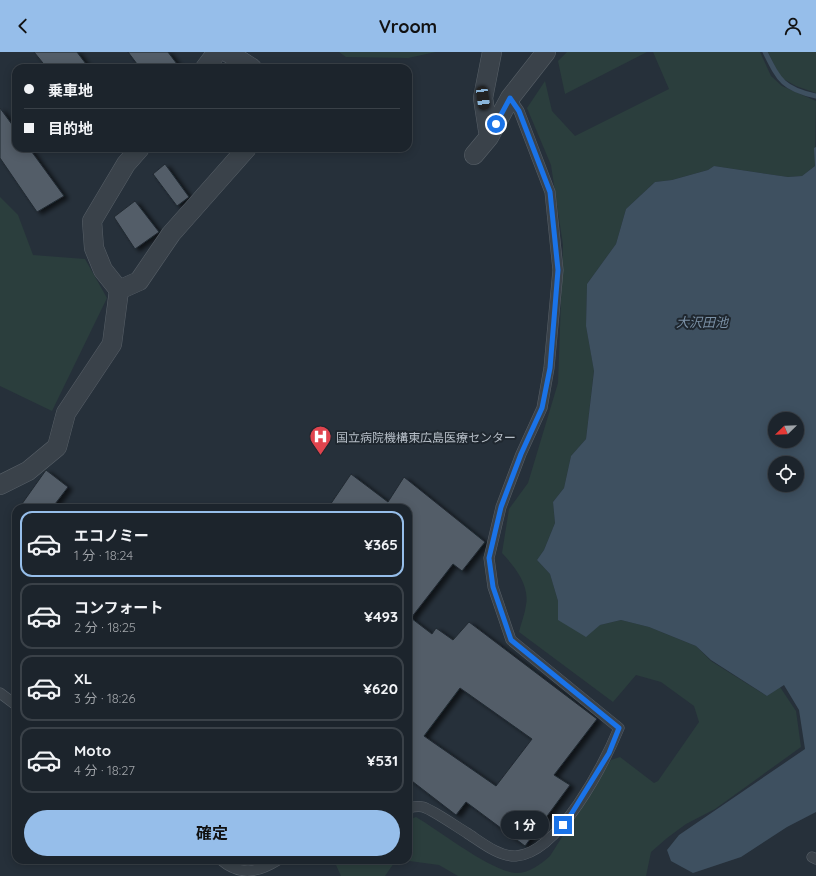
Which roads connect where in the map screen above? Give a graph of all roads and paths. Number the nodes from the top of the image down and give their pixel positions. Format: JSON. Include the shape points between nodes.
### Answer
{"nodes":[{"id":1,"x":217,"y":52,"type":"edge"},
{"id":2,"x":227,"y":52,"type":"edge"},
{"id":3,"x":492,"y":52,"type":"edge"},
{"id":4,"x":546,"y":52,"type":"edge"},
{"id":5,"x":208,"y":64,"type":"edge"},
{"id":6,"x":246,"y":64,"type":"edge"},
{"id":7,"x":510,"y":98,"type":"junction"},
{"id":8,"x":489,"y":137,"type":"junction"},
{"id":9,"x":136,"y":152,"type":"edge"},
{"id":10,"x":243,"y":152,"type":"edge"},
{"id":11,"x":474,"y":155,"type":"dead end"},
{"id":12,"x":119,"y":290,"type":"junction"},
{"id":13,"x":0,"y":485,"type":"edge"},
{"id":14,"x":0,"y":693,"type":"edge"},
{"id":15,"x":12,"y":702,"type":"edge"},
{"id":16,"x":412,"y":808,"type":"edge"},
{"id":17,"x":225,"y":864,"type":"edge"},
{"id":18,"x":268,"y":864,"type":"edge"}],
"edges":[{"from":1,"to":5,"type":"street"},
{"from":2,"to":6,"type":"street"},
{"from":3,"to":8,"type":"street","via":[[483,98]]},
{"from":4,"to":7,"type":"street"},
{"from":7,"to":8,"type":"street"},
{"from":7,"to":16,"type":"lane","via":[[519,111],[550,192],[558,270],[550,368],[542,408],[501,507],[489,558],[493,587],[511,640],[619,728],[609,753],[570,816],[547,843],[530,854],[515,856],[498,852],[423,807]]},
{"from":8,"to":11,"type":"street"},
{"from":9,"to":12,"type":"street","via":[[126,164],[92,221],[94,248],[103,270]]},
{"from":10,"to":12,"type":"street","via":[[171,234],[139,281]]},
{"from":12,"to":13,"type":"street","via":[[112,344],[66,414],[57,447],[28,471]]},
{"from":14,"to":15,"type":"lane"},
{"from":17,"to":18,"type":"lane","via":[[231,869],[249,872]]}]}
